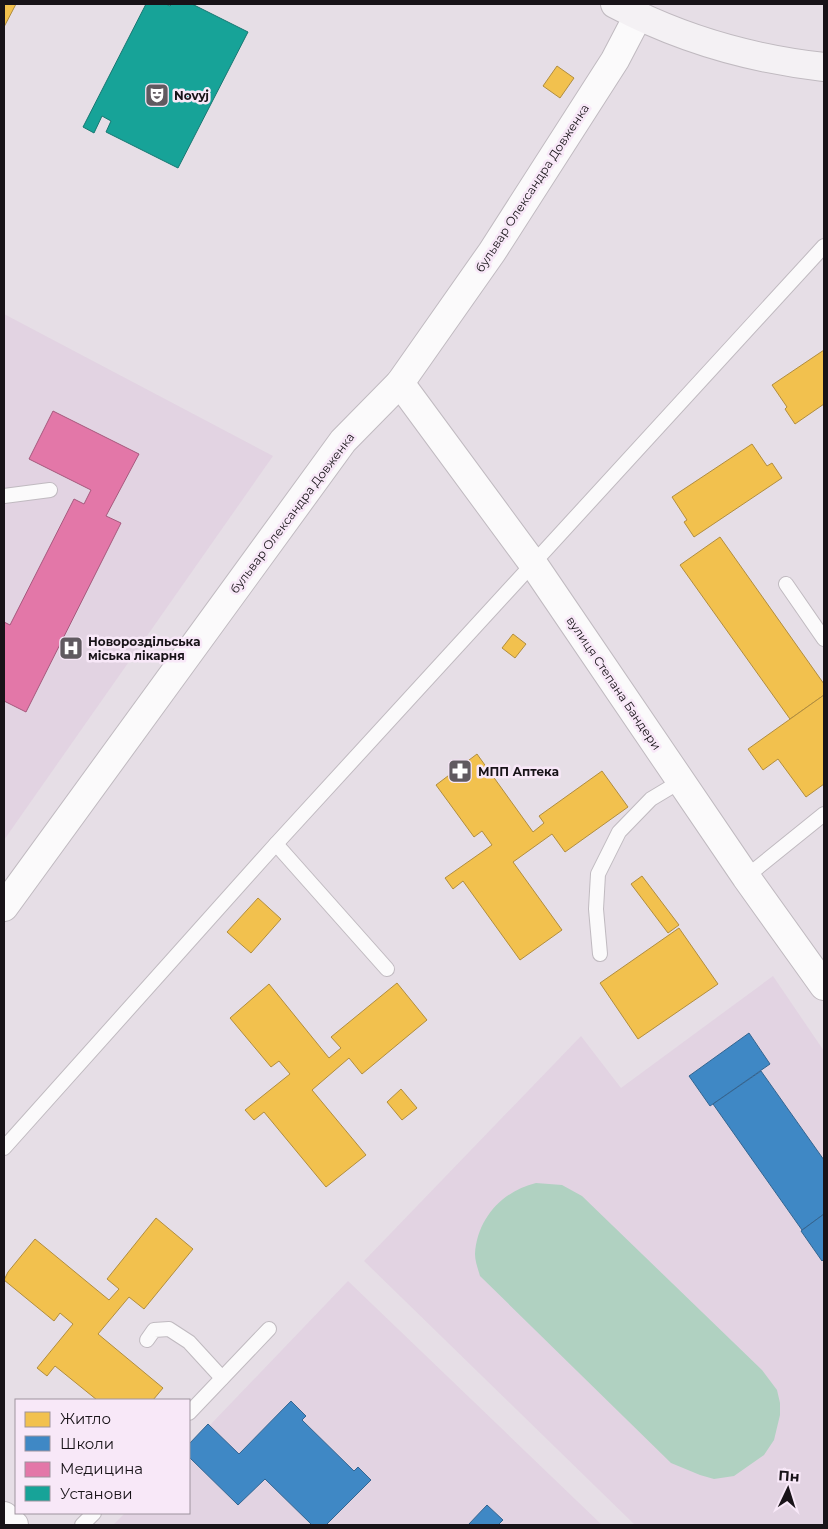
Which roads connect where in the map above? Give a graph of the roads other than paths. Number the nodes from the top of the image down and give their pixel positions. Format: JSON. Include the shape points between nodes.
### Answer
{"nodes":[{"id":1,"x":626,"y":10,"type":"edge"},
{"id":2,"x":824,"y":67,"type":"edge"},
{"id":3,"x":824,"y":246,"type":"edge"},
{"id":4,"x":400,"y":383,"type":"junction"},
{"id":5,"x":50,"y":490,"type":"dead end"},
{"id":6,"x":4,"y":496,"type":"edge"},
{"id":7,"x":534,"y":565,"type":"junction"},
{"id":8,"x":786,"y":584,"type":"dead end"},
{"id":9,"x":824,"y":639,"type":"edge"},
{"id":10,"x":681,"y":781,"type":"junction"},
{"id":11,"x":824,"y":814,"type":"edge"},
{"id":12,"x":276,"y":844,"type":"junction"},
{"id":13,"x":746,"y":878,"type":"junction"},
{"id":14,"x":4,"y":907,"type":"edge"},
{"id":15,"x":600,"y":954,"type":"dead end"},
{"id":16,"x":387,"y":969,"type":"dead end"},
{"id":17,"x":824,"y":986,"type":"edge"},
{"id":18,"x":4,"y":1148,"type":"edge"},
{"id":19,"x":269,"y":1329,"type":"dead end"},
{"id":20,"x":146,"y":1340,"type":"dead end"},
{"id":21,"x":222,"y":1378,"type":"junction"},
{"id":22,"x":190,"y":1412,"type":"edge"},
{"id":23,"x":93,"y":1514,"type":"edge"},
{"id":24,"x":4,"y":1516,"type":"edge"},
{"id":25,"x":14,"y":1525,"type":"edge"},
{"id":26,"x":82,"y":1525,"type":"edge"}],
"edges":[{"from":1,"to":2,"type":"street","via":[[696,39],[740,52]]},
{"from":1,"to":4,"type":"street","name":"бульвар Олександра Довженка","via":[[615,60],[492,252]]},
{"from":3,"to":7,"type":"lane"},
{"from":4,"to":7,"type":"street","name":"вулиця Степана Бандери"},
{"from":4,"to":14,"type":"street","name":"бульвар Олександра Довженка","via":[[343,441]]},
{"from":5,"to":6,"type":"lane"},
{"from":7,"to":10,"type":"street","name":"вулиця Степана Бандери"},
{"from":7,"to":12,"type":"lane"},
{"from":8,"to":9,"type":"lane"},
{"from":10,"to":13,"type":"street","name":"вулиця Степана Бандери"},
{"from":10,"to":15,"type":"lane","via":[[651,799],[619,832],[598,874],[596,909]]},
{"from":11,"to":13,"type":"lane"},
{"from":12,"to":16,"type":"lane"},
{"from":12,"to":18,"type":"lane"},
{"from":13,"to":17,"type":"street","name":"вулиця Степана Бандери"},
{"from":19,"to":21,"type":"lane"},
{"from":20,"to":21,"type":"lane","via":[[154,1330],[170,1329],[190,1342]]},
{"from":21,"to":22,"type":"lane"},
{"from":23,"to":26,"type":"lane"},
{"from":24,"to":25,"type":"street"}]}
